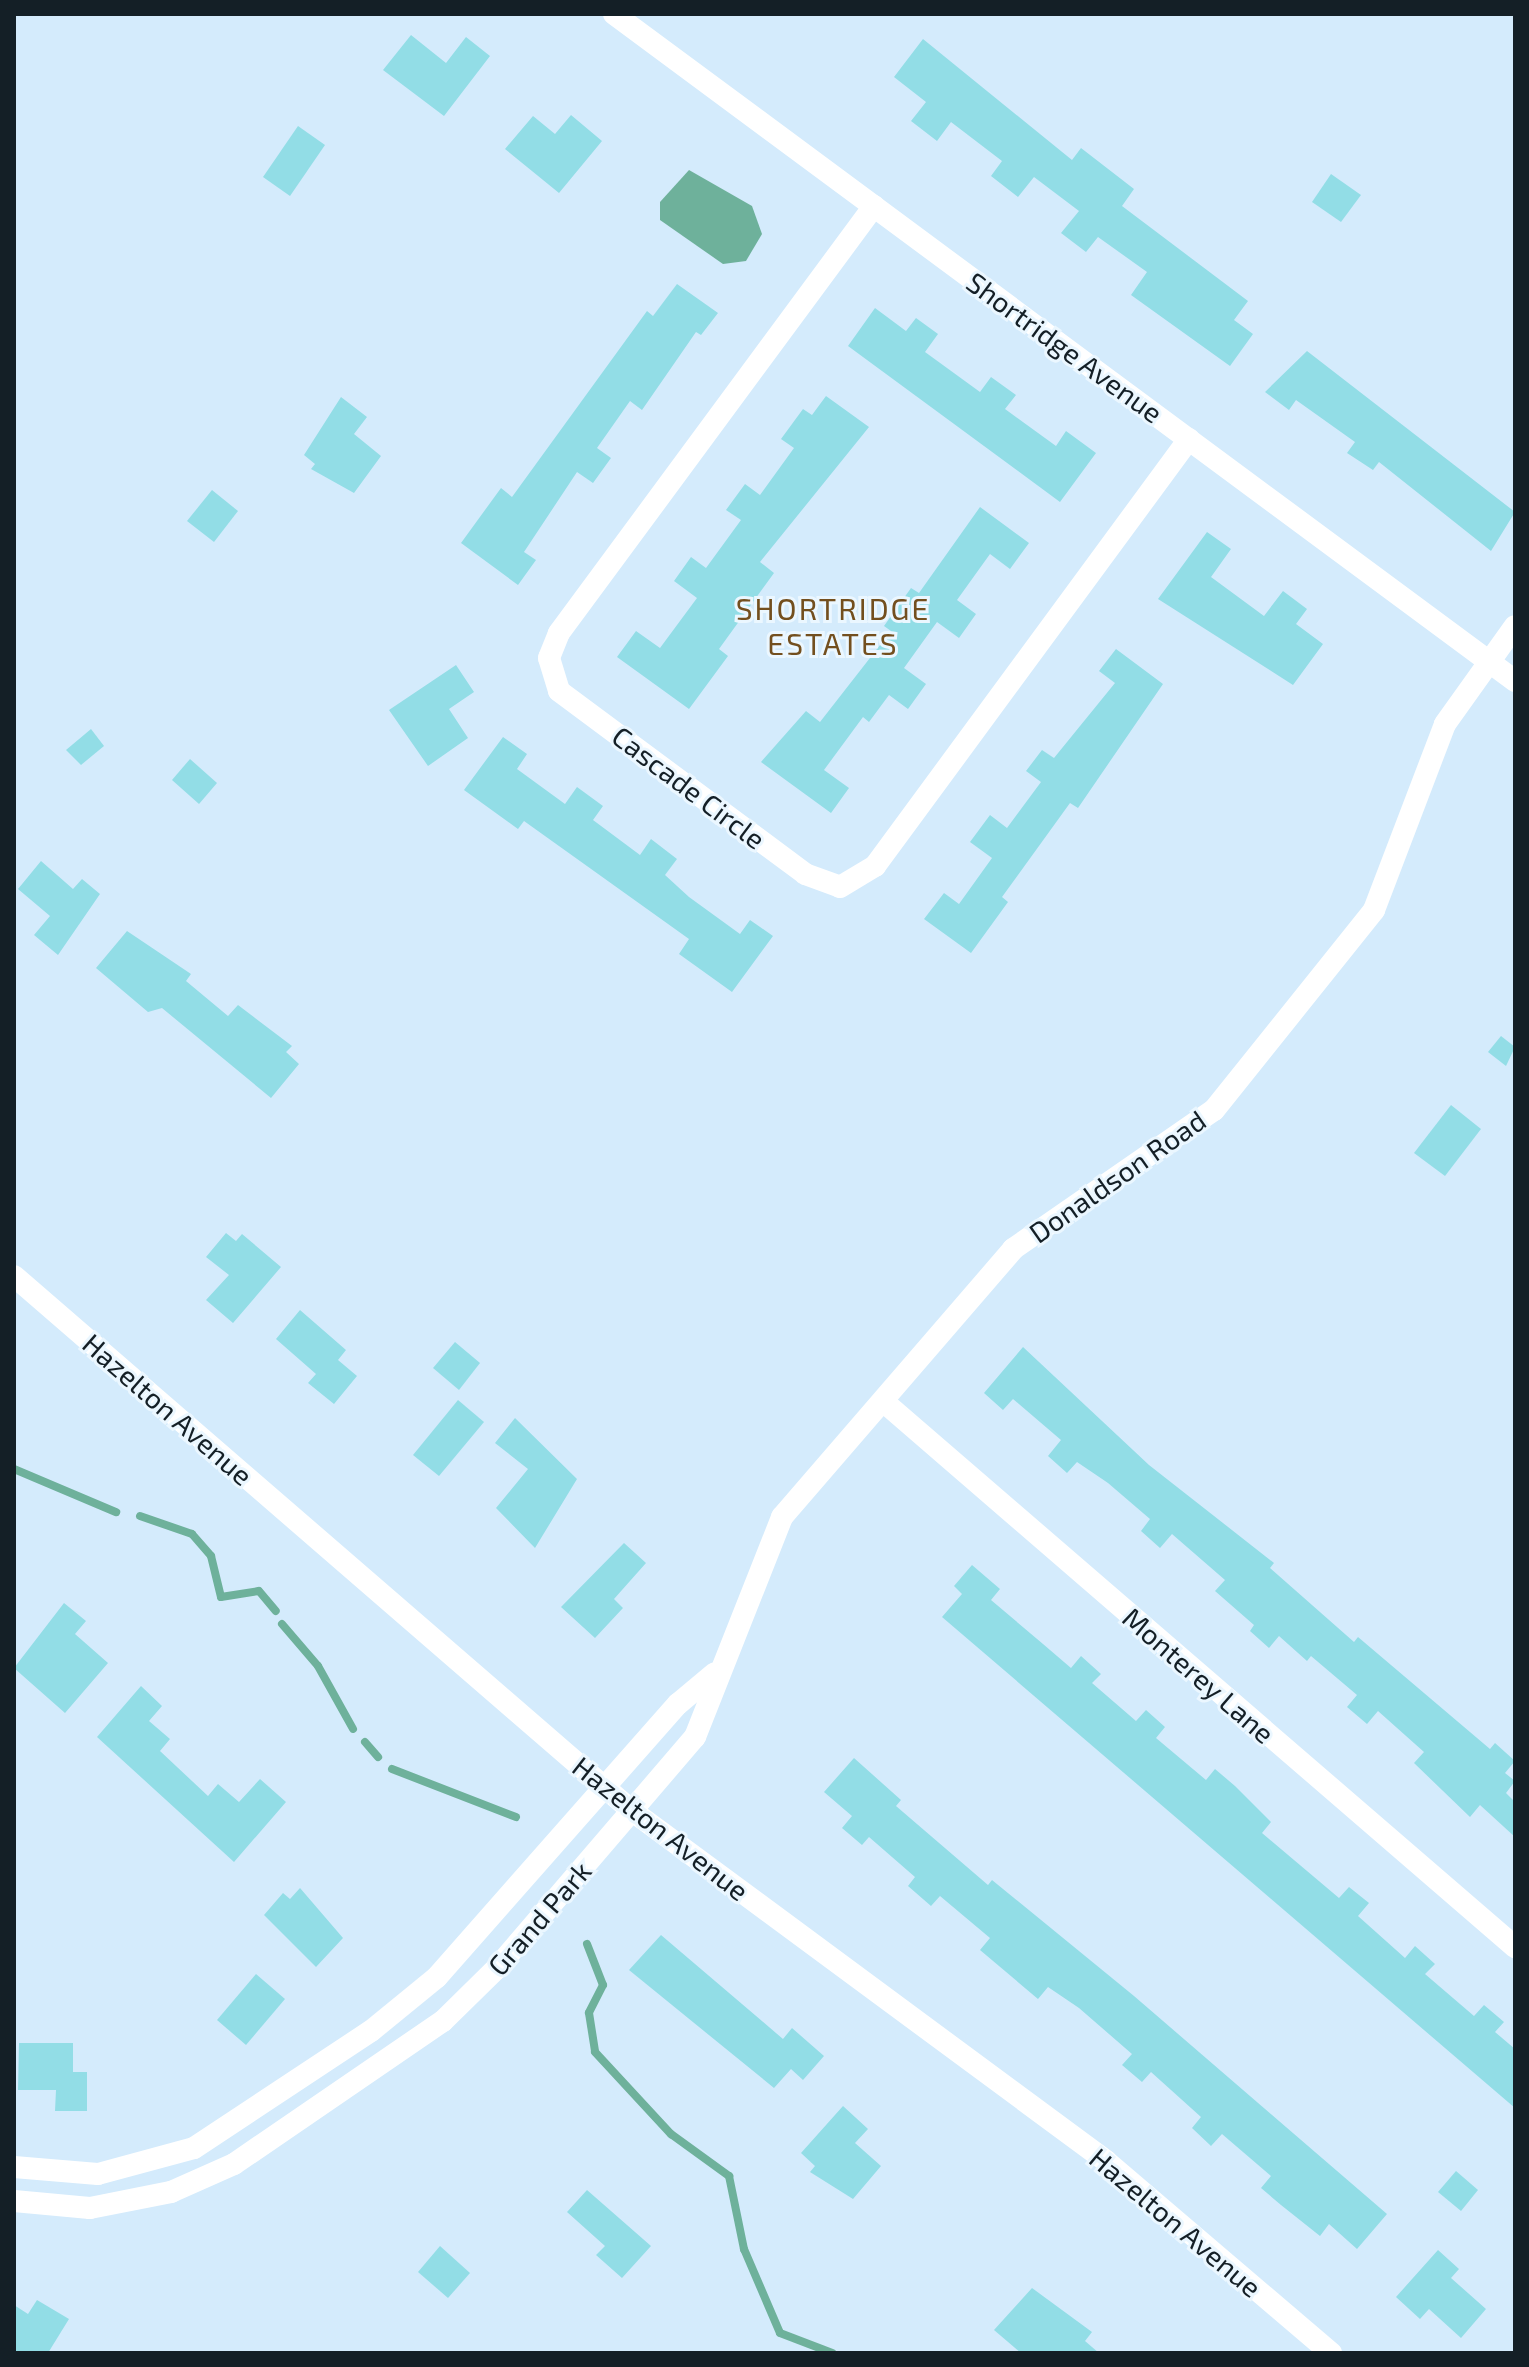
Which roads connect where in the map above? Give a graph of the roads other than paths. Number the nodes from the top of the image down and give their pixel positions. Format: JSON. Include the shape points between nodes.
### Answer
{"nodes":[{"id":1,"x":614,"y":14,"type":"edge"},
{"id":2,"x":874,"y":206,"type":"junction"},
{"id":3,"x":1189,"y":439,"type":"junction"},
{"id":4,"x":1515,"y":626,"type":"edge"},
{"id":5,"x":1489,"y":660,"type":"junction"},
{"id":6,"x":1515,"y":681,"type":"edge"},
{"id":7,"x":14,"y":1276,"type":"edge"},
{"id":8,"x":884,"y":1402,"type":"junction"},
{"id":9,"x":715,"y":1673,"type":"junction"},
{"id":10,"x":604,"y":1786,"type":"junction"},
{"id":11,"x":631,"y":1810,"type":"junction"},
{"id":12,"x":1515,"y":1947,"type":"edge"},
{"id":13,"x":418,"y":1995,"type":"junction"},
{"id":14,"x":443,"y":2021,"type":"junction"},
{"id":15,"x":224,"y":2132,"type":"junction"},
{"id":16,"x":234,"y":2164,"type":"junction"},
{"id":17,"x":14,"y":2167,"type":"edge"},
{"id":18,"x":14,"y":2201,"type":"edge"},
{"id":19,"x":1331,"y":2353,"type":"edge"}],
"edges":[{"from":1,"to":2,"type":"street","name":"Shortridge Avenue"},
{"from":2,"to":3,"type":"street","name":"Shortridge Avenue"},
{"from":2,"to":3,"type":"street","name":"Cascade Circle","via":[[559,633],[549,658],[559,691],[786,860],[840,887],[875,866]]},
{"from":3,"to":5,"type":"street","name":"Shortridge Avenue"},
{"from":4,"to":5,"type":"street","name":"Donaldson Road"},
{"from":5,"to":6,"type":"street","name":"Shortridge Avenue"},
{"from":5,"to":8,"type":"street","name":"Donaldson Road","via":[[1424,768],[1404,841],[1374,910],[1249,1074],[1214,1110],[1013,1249]]},
{"from":7,"to":10,"type":"street","name":"Hazelton Avenue"},
{"from":8,"to":9,"type":"street","name":"Donaldson Road","via":[[782,1517]]},
{"from":8,"to":12,"type":"street","name":"Monterey Lane"},
{"from":9,"to":10,"type":"street","name":"Donaldson Road"},
{"from":9,"to":11,"type":"street","name":"Donaldson Road","via":[[695,1737]]},
{"from":10,"to":11,"type":"street","name":"Hazelton Avenue"},
{"from":10,"to":13,"type":"street","name":"Grand Park"},
{"from":11,"to":14,"type":"street","name":"Grand Park"},
{"from":11,"to":19,"type":"street","name":"Hazelton Avenue","via":[[1106,2161]]},
{"from":13,"to":14,"type":"street"},
{"from":13,"to":15,"type":"street","name":"Grand Park"},
{"from":14,"to":16,"type":"street","name":"Grand Park"},
{"from":15,"to":16,"type":"street"},
{"from":15,"to":17,"type":"street","name":"Grand Park","via":[[114,2172]]},
{"from":16,"to":18,"type":"street","name":"Grand Park","via":[[171,2192],[90,2208]]}]}
